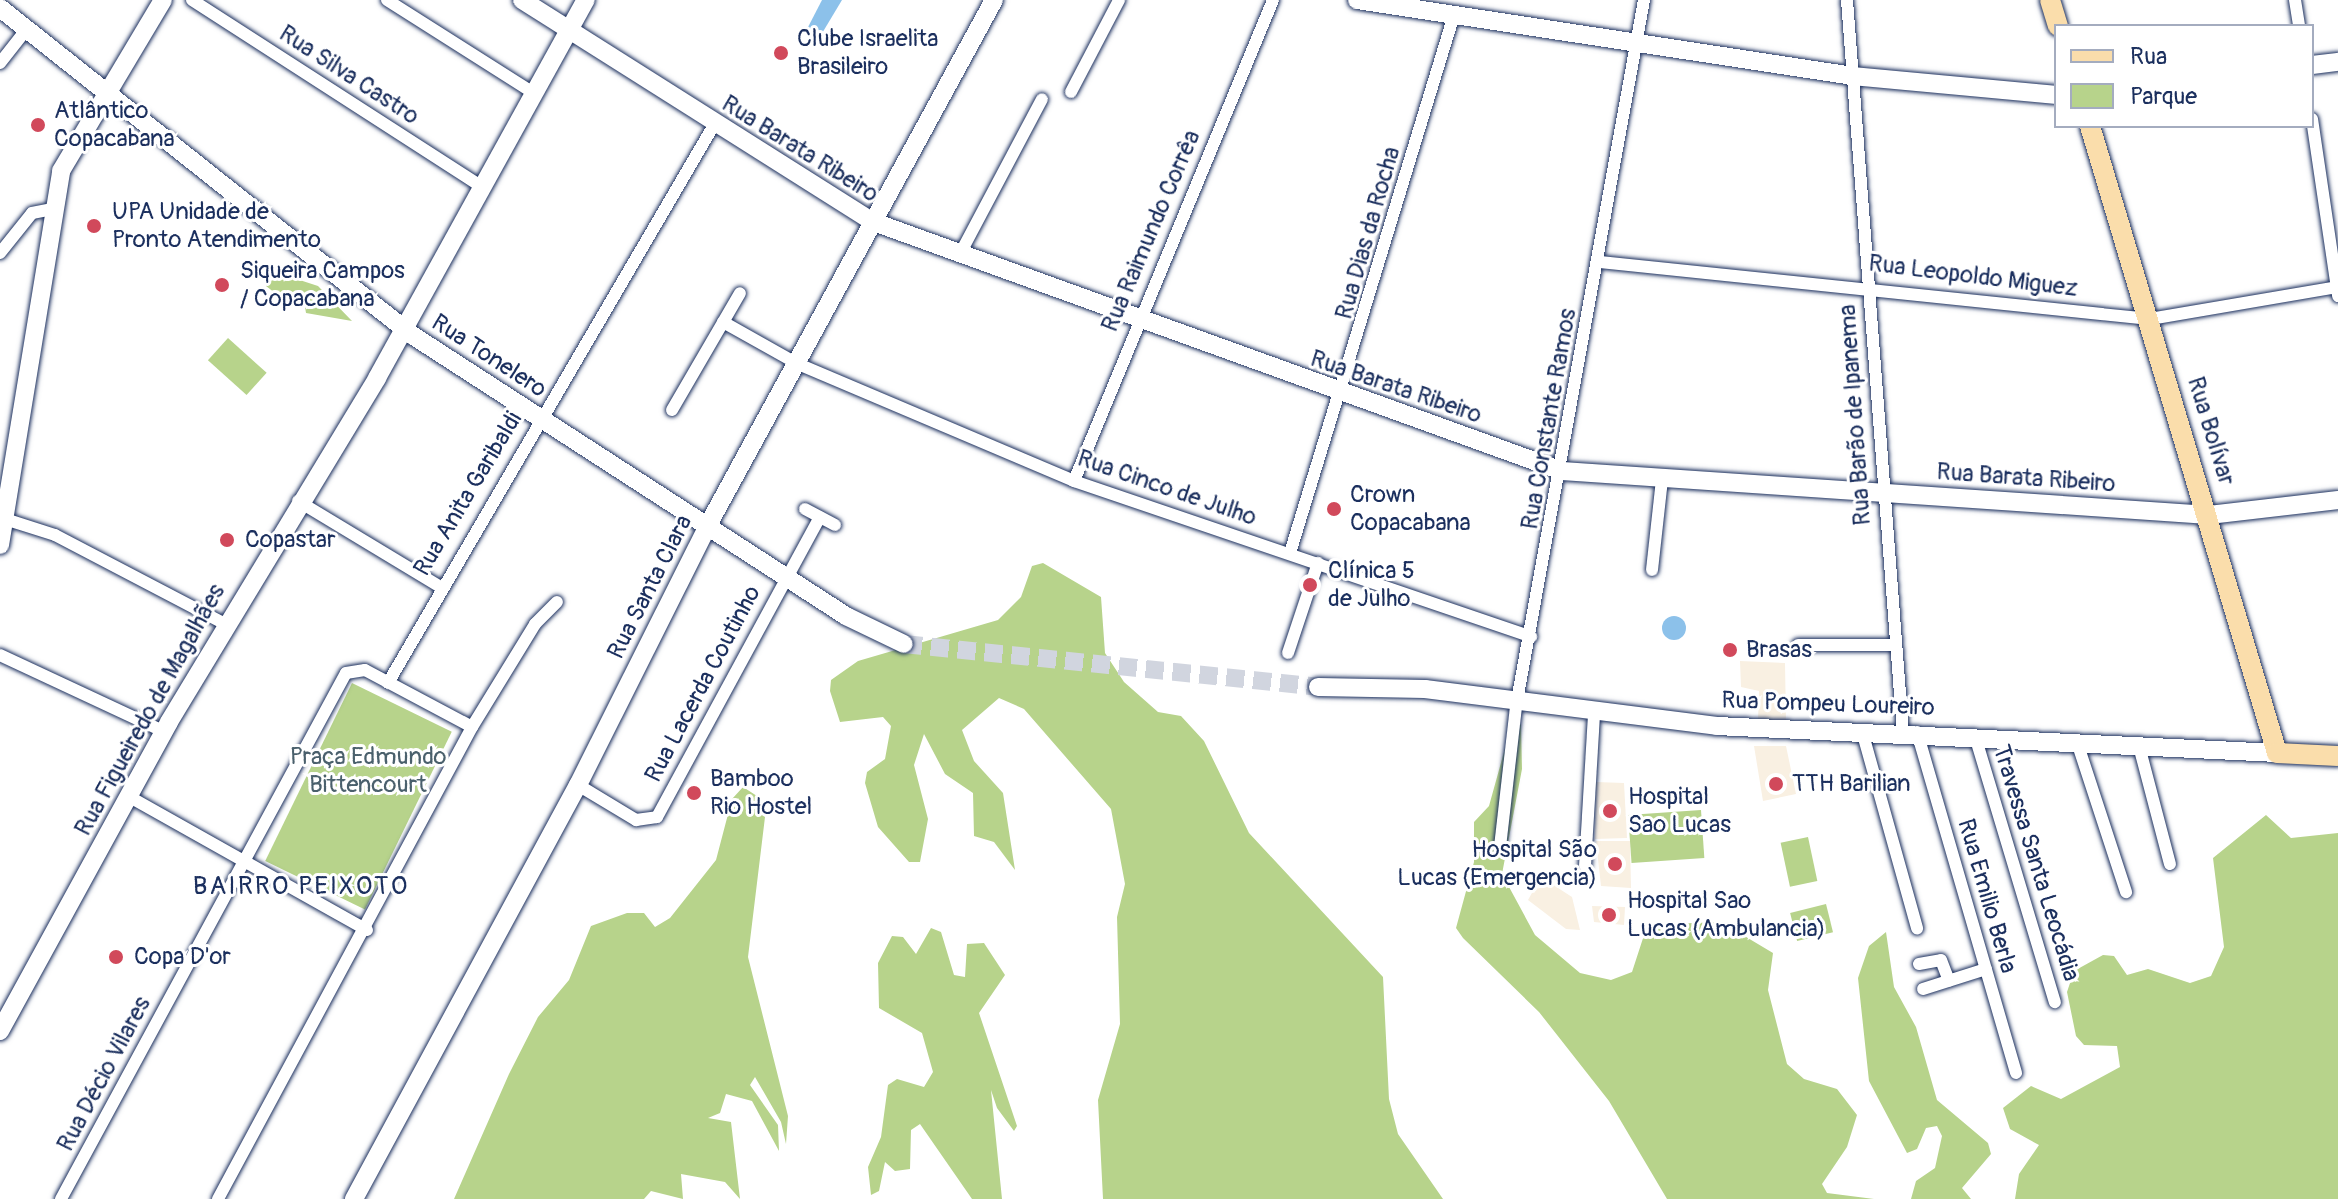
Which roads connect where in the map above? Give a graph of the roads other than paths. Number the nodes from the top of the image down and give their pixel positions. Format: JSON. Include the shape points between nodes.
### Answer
{"nodes":[{"id":1,"x":163,"y":0,"type":"edge"},
{"id":2,"x":192,"y":0,"type":"edge"},
{"id":3,"x":387,"y":0,"type":"edge"},
{"id":4,"x":522,"y":0,"type":"edge"},
{"id":5,"x":586,"y":0,"type":"edge"},
{"id":6,"x":994,"y":0,"type":"edge"},
{"id":7,"x":1119,"y":0,"type":"edge"},
{"id":8,"x":1273,"y":0,"type":"edge"},
{"id":9,"x":1357,"y":0,"type":"edge"},
{"id":10,"x":1644,"y":0,"type":"edge"},
{"id":11,"x":1847,"y":0,"type":"edge"},
{"id":12,"x":2050,"y":0,"type":"edge"},
{"id":13,"x":2295,"y":0,"type":"edge"},
{"id":14,"x":0,"y":8,"type":"edge"},
{"id":15,"x":1454,"y":15,"type":"junction"},
{"id":16,"x":2057,"y":24,"type":"edge"},
{"id":17,"x":2299,"y":24,"type":"edge"},
{"id":18,"x":26,"y":30,"type":"junction"},
{"id":19,"x":568,"y":31,"type":"junction"},
{"id":20,"x":1637,"y":42,"type":"junction"},
{"id":21,"x":2338,"y":62,"type":"edge"},
{"id":22,"x":0,"y":63,"type":"edge"},
{"id":23,"x":2314,"y":65,"type":"edge"},
{"id":24,"x":1853,"y":76,"type":"junction"},
{"id":25,"x":1071,"y":92,"type":"dead end"},
{"id":26,"x":107,"y":93,"type":"junction"},
{"id":27,"x":535,"y":94,"type":"junction"},
{"id":28,"x":2054,"y":95,"type":"edge"},
{"id":29,"x":1042,"y":99,"type":"dead end"},
{"id":30,"x":714,"y":125,"type":"junction"},
{"id":31,"x":2091,"y":128,"type":"edge"},
{"id":32,"x":2313,"y":128,"type":"edge"},
{"id":33,"x":482,"y":187,"type":"junction"},
{"id":34,"x":53,"y":209,"type":"junction"},
{"id":35,"x":871,"y":221,"type":"junction"},
{"id":36,"x":0,"y":253,"type":"edge"},
{"id":37,"x":960,"y":254,"type":"junction"},
{"id":38,"x":1600,"y":262,"type":"junction"},
{"id":39,"x":1869,"y":285,"type":"junction"},
{"id":40,"x":2338,"y":290,"type":"edge"},
{"id":41,"x":740,"y":293,"type":"dead end"},
{"id":42,"x":1137,"y":319,"type":"junction"},
{"id":43,"x":2150,"y":319,"type":"junction"},
{"id":44,"x":723,"y":322,"type":"junction"},
{"id":45,"x":404,"y":329,"type":"junction"},
{"id":46,"x":796,"y":363,"type":"junction"},
{"id":47,"x":1343,"y":394,"type":"junction"},
{"id":48,"x":672,"y":410,"type":"dead end"},
{"id":49,"x":539,"y":418,"type":"junction"},
{"id":50,"x":1562,"y":471,"type":"junction"},
{"id":51,"x":1662,"y":479,"type":"junction"},
{"id":52,"x":1074,"y":481,"type":"junction"},
{"id":53,"x":1882,"y":492,"type":"junction"},
{"id":54,"x":2338,"y":500,"type":"edge"},
{"id":55,"x":298,"y":501,"type":"junction"},
{"id":56,"x":805,"y":509,"type":"dead end"},
{"id":57,"x":2209,"y":515,"type":"junction"},
{"id":58,"x":820,"y":517,"type":"junction"},
{"id":59,"x":8,"y":520,"type":"junction"},
{"id":60,"x":835,"y":525,"type":"dead end"},
{"id":61,"x":707,"y":527,"type":"junction"},
{"id":62,"x":0,"y":545,"type":"edge"},
{"id":63,"x":1290,"y":553,"type":"junction"},
{"id":64,"x":1318,"y":563,"type":"junction"},
{"id":65,"x":1652,"y":570,"type":"dead end"},
{"id":66,"x":784,"y":576,"type":"junction"},
{"id":67,"x":439,"y":586,"type":"junction"},
{"id":68,"x":557,"y":602,"type":"dead end"},
{"id":69,"x":225,"y":624,"type":"junction"},
{"id":70,"x":1531,"y":637,"type":"junction"},
{"id":71,"x":904,"y":644,"type":"tunnel mouth"},
{"id":72,"x":1798,"y":645,"type":"dead end"},
{"id":73,"x":1895,"y":645,"type":"junction"},
{"id":74,"x":1288,"y":653,"type":"dead end"},
{"id":75,"x":0,"y":655,"type":"edge"},
{"id":76,"x":388,"y":683,"type":"junction"},
{"id":77,"x":1318,"y":687,"type":"tunnel mouth"},
{"id":78,"x":1516,"y":706,"type":"junction"},
{"id":79,"x":1594,"y":715,"type":"junction"},
{"id":80,"x":472,"y":727,"type":"junction"},
{"id":81,"x":1862,"y":731,"type":"junction"},
{"id":82,"x":165,"y":732,"type":"junction"},
{"id":83,"x":1910,"y":732,"type":"junction"},
{"id":84,"x":1975,"y":736,"type":"junction"},
{"id":85,"x":2077,"y":742,"type":"junction"},
{"id":86,"x":2139,"y":746,"type":"junction"},
{"id":87,"x":2277,"y":753,"type":"junction"},
{"id":88,"x":2338,"y":756,"type":"edge"},
{"id":89,"x":578,"y":785,"type":"junction"},
{"id":90,"x":128,"y":796,"type":"junction"},
{"id":91,"x":1500,"y":847,"type":"dead end"},
{"id":92,"x":243,"y":860,"type":"junction"},
{"id":93,"x":2170,"y":864,"type":"dead end"},
{"id":94,"x":1585,"y":866,"type":"dead end"},
{"id":95,"x":2126,"y":892,"type":"dead end"},
{"id":96,"x":1917,"y":928,"type":"dead end"},
{"id":97,"x":367,"y":930,"type":"junction"},
{"id":98,"x":1919,"y":964,"type":"dead end"},
{"id":99,"x":1986,"y":969,"type":"junction"},
{"id":100,"x":1949,"y":981,"type":"junction"},
{"id":101,"x":1923,"y":989,"type":"dead end"},
{"id":102,"x":2055,"y":1002,"type":"dead end"},
{"id":103,"x":0,"y":1031,"type":"edge"},
{"id":104,"x":2016,"y":1073,"type":"dead end"},
{"id":105,"x":61,"y":1199,"type":"edge"},
{"id":106,"x":218,"y":1199,"type":"edge"},
{"id":107,"x":354,"y":1199,"type":"edge"}],
"edges":[{"from":1,"to":26,"type":"main road"},
{"from":2,"to":33,"type":"street","name":"Rua Silva Castro"},
{"from":3,"to":27,"type":"street"},
{"from":4,"to":19,"type":"main road","name":"Rua Barata Ribeiro"},
{"from":5,"to":19,"type":"main road","name":"Rua Figueiredo de Magalhães"},
{"from":6,"to":35,"type":"main road","name":"Rua Santa Clara"},
{"from":7,"to":25,"type":"street"},
{"from":8,"to":42,"type":"street","name":"Rua Raimundo Corrêa"},
{"from":9,"to":15,"type":"main road"},
{"from":10,"to":20,"type":"street","name":"Rua Constante Ramos"},
{"from":11,"to":24,"type":"street","name":"Rua Barão de Ipanema"},
{"from":12,"to":16,"type":"main road"},
{"from":13,"to":17,"type":"street"},
{"from":14,"to":18,"type":"main road","name":"Rua Tonelero"},
{"from":15,"to":20,"type":"main road"},
{"from":15,"to":47,"type":"street","name":"Rua Dias da Rocha"},
{"from":18,"to":22,"type":"street"},
{"from":18,"to":26,"type":"main road","name":"Rua Tonelero"},
{"from":19,"to":27,"type":"main road","name":"Rua Figueiredo de Magalhães"},
{"from":19,"to":30,"type":"main road","name":"Rua Barata Ribeiro"},
{"from":20,"to":24,"type":"main road"},
{"from":20,"to":38,"type":"street","name":"Rua Constante Ramos"},
{"from":21,"to":23,"type":"main road"},
{"from":24,"to":28,"type":"main road"},
{"from":24,"to":39,"type":"street","name":"Rua Barão de Ipanema"},
{"from":26,"to":34,"type":"main road","via":[[64,165]]},
{"from":26,"to":45,"type":"main road","name":"Rua Tonelero"},
{"from":27,"to":33,"type":"main road","name":"Rua Figueiredo de Magalhães"},
{"from":29,"to":37,"type":"street"},
{"from":30,"to":35,"type":"main road","name":"Rua Barata Ribeiro"},
{"from":30,"to":49,"type":"street","name":"Rua Anita Garibaldi"},
{"from":31,"to":43,"type":"main road","name":"Rua Bolívar"},
{"from":32,"to":40,"type":"street"},
{"from":33,"to":45,"type":"main road","name":"Rua Figueiredo de Magalhães"},
{"from":34,"to":36,"type":"street","via":[[32,213]]},
{"from":34,"to":59,"type":"main road"},
{"from":35,"to":37,"type":"main road","name":"Rua Barata Ribeiro"},
{"from":35,"to":46,"type":"main road","name":"Rua Santa Clara"},
{"from":37,"to":42,"type":"main road","name":"Rua Barata Ribeiro"},
{"from":38,"to":39,"type":"street","name":"Rua Leopoldo Miguez"},
{"from":38,"to":50,"type":"street","name":"Rua Constante Ramos"},
{"from":39,"to":43,"type":"street","name":"Rua Leopoldo Miguez"},
{"from":39,"to":53,"type":"street","name":"Rua Barão de Ipanema"},
{"from":40,"to":43,"type":"street","name":"Rua Leopoldo Miguez"},
{"from":41,"to":44,"type":"street"},
{"from":42,"to":47,"type":"main road","name":"Rua Barata Ribeiro"},
{"from":42,"to":52,"type":"street","name":"Rua Raimundo Corrêa"},
{"from":43,"to":57,"type":"main road","name":"Rua Bolívar"},
{"from":44,"to":46,"type":"street","name":"Rua Cinco de Julho"},
{"from":44,"to":48,"type":"street"},
{"from":45,"to":49,"type":"main road","name":"Rua Tonelero"},
{"from":45,"to":55,"type":"main road","name":"Rua Figueiredo de Magalhães"},
{"from":46,"to":52,"type":"street","name":"Rua Cinco de Julho"},
{"from":46,"to":61,"type":"main road","name":"Rua Santa Clara"},
{"from":47,"to":50,"type":"main road","name":"Rua Barata Ribeiro"},
{"from":47,"to":63,"type":"street","name":"Rua Dias da Rocha"},
{"from":49,"to":61,"type":"main road","name":"Rua Tonelero"},
{"from":49,"to":67,"type":"street","name":"Rua Anita Garibaldi"},
{"from":50,"to":51,"type":"main road","name":"Rua Barata Ribeiro"},
{"from":50,"to":70,"type":"street","name":"Rua Constante Ramos"},
{"from":51,"to":53,"type":"main road","name":"Rua Barata Ribeiro"},
{"from":51,"to":65,"type":"street"},
{"from":52,"to":63,"type":"street","name":"Rua Cinco de Julho"},
{"from":53,"to":57,"type":"main road","name":"Rua Barata Ribeiro"},
{"from":53,"to":73,"type":"street","name":"Rua Barão de Ipanema"},
{"from":54,"to":57,"type":"main road","name":"Rua Barata Ribeiro"},
{"from":55,"to":67,"type":"street"},
{"from":55,"to":69,"type":"main road","name":"Rua Figueiredo de Magalhães"},
{"from":56,"to":58,"type":"street"},
{"from":57,"to":87,"type":"main road","name":"Rua Bolívar"},
{"from":58,"to":60,"type":"street"},
{"from":58,"to":66,"type":"street"},
{"from":59,"to":62,"type":"main road"},
{"from":59,"to":69,"type":"street","via":[[55,535]]},
{"from":61,"to":66,"type":"main road","name":"Rua Tonelero"},
{"from":61,"to":89,"type":"main road","name":"Rua Santa Clara"},
{"from":63,"to":64,"type":"street","name":"Rua Cinco de Julho"},
{"from":64,"to":70,"type":"street","name":"Rua Cinco de Julho"},
{"from":64,"to":74,"type":"street"},
{"from":66,"to":71,"type":"main road","name":"Rua Tonelero"},
{"from":66,"to":89,"type":"street","name":"Rua Lacerda Coutinho","via":[[657,817],[636,820]]},
{"from":67,"to":76,"type":"street","name":"Rua Anita Garibaldi"},
{"from":68,"to":80,"type":"street","via":[[535,624]]},
{"from":69,"to":82,"type":"main road","name":"Rua Figueiredo de Magalhães"},
{"from":70,"to":78,"type":"street","name":"Rua Constante Ramos"},
{"from":72,"to":73,"type":"street"},
{"from":73,"to":83,"type":"street","name":"Rua Barão de Ipanema"},
{"from":75,"to":82,"type":"street"},
{"from":76,"to":80,"type":"street"},
{"from":76,"to":92,"type":"street","name":"Rua Décio Vilares","via":[[359,668],[342,678]]},
{"from":77,"to":78,"type":"main road","name":"Rua Pompeu Loureiro","via":[[1425,689]]},
{"from":78,"to":79,"type":"main road","name":"Rua Pompeu Loureiro"},
{"from":78,"to":91,"type":"street","name":"Rua Constante Ramos"},
{"from":79,"to":81,"type":"main road","name":"Rua Pompeu Loureiro"},
{"from":79,"to":94,"type":"street"},
{"from":80,"to":97,"type":"street"},
{"from":81,"to":83,"type":"main road","name":"Rua Pompeu Loureiro"},
{"from":81,"to":96,"type":"street"},
{"from":82,"to":90,"type":"main road","name":"Rua Figueiredo de Magalhães"},
{"from":83,"to":84,"type":"main road","name":"Rua Pompeu Loureiro"},
{"from":83,"to":99,"type":"street","name":"Rua Emilio Berla"},
{"from":84,"to":85,"type":"main road","name":"Rua Pompeu Loureiro"},
{"from":84,"to":102,"type":"street","name":"Travessa Santa Leocádia"},
{"from":85,"to":86,"type":"main road","name":"Rua Pompeu Loureiro"},
{"from":85,"to":95,"type":"street"},
{"from":86,"to":87,"type":"main road","name":"Rua Pompeu Loureiro"},
{"from":86,"to":93,"type":"street"},
{"from":87,"to":88,"type":"main road","name":"Rua Pompeu Loureiro"},
{"from":89,"to":107,"type":"main road","name":"Rua Santa Clara"},
{"from":90,"to":92,"type":"street"},
{"from":90,"to":103,"type":"main road","name":"Rua Figueiredo de Magalhães"},
{"from":92,"to":97,"type":"street"},
{"from":92,"to":105,"type":"street","name":"Rua Décio Vilares"},
{"from":97,"to":106,"type":"street"},
{"from":98,"to":100,"type":"street","via":[[1941,960]]},
{"from":99,"to":100,"type":"street"},
{"from":99,"to":104,"type":"street","name":"Rua Emilio Berla"},
{"from":100,"to":101,"type":"street"}]}
